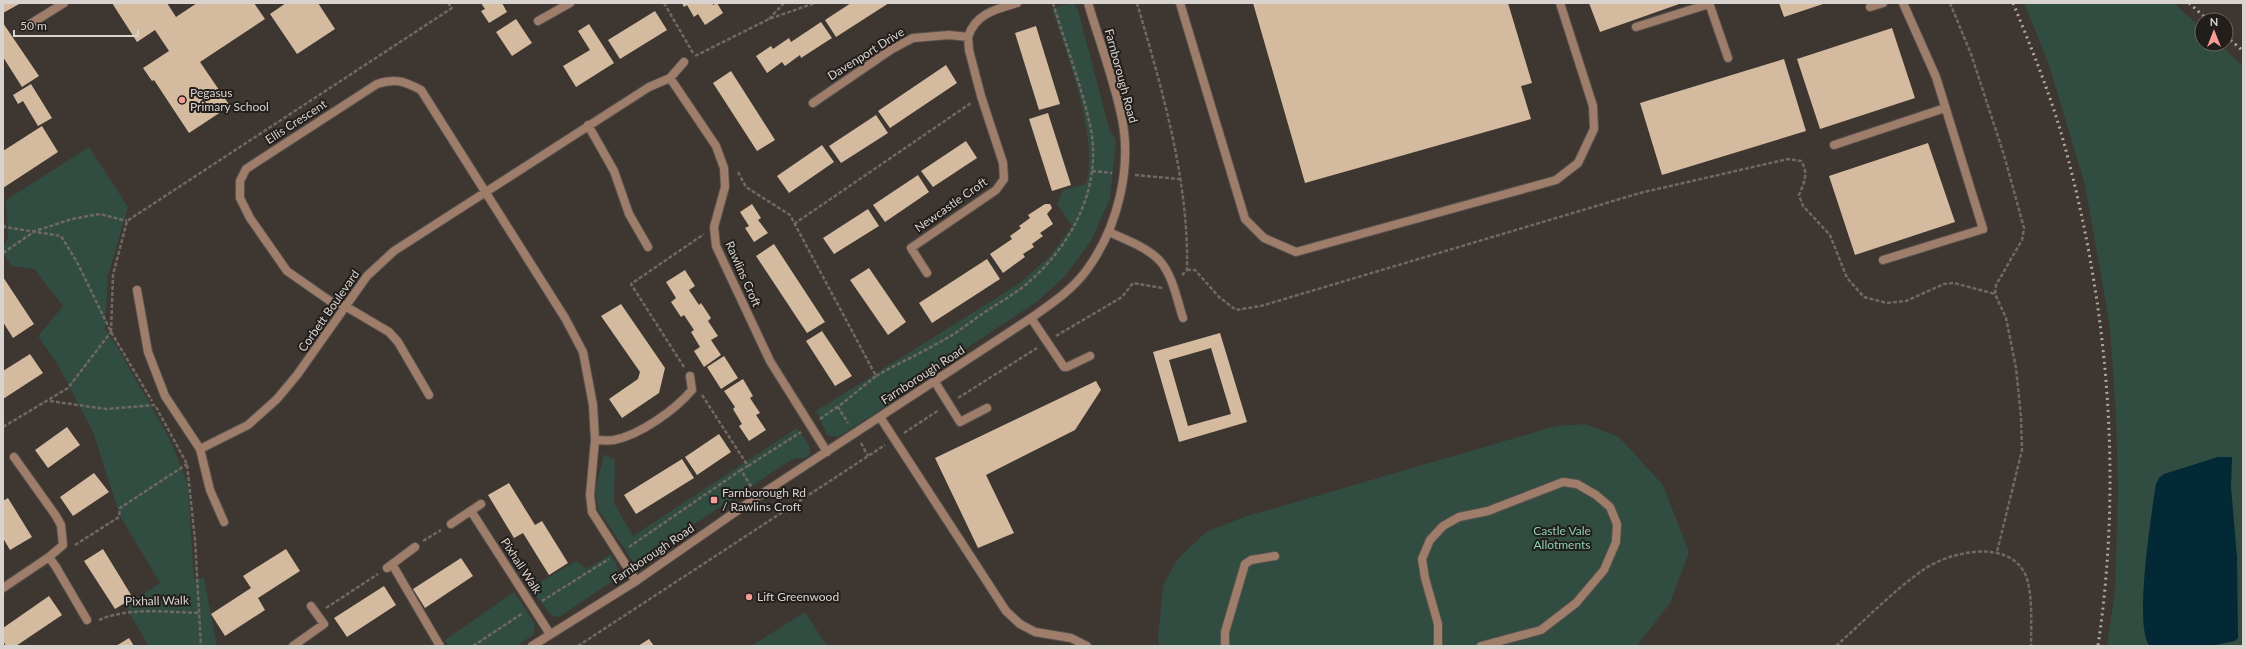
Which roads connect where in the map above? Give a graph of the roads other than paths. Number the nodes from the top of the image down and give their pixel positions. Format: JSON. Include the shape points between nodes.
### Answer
{"nodes":[{"id":1,"x":570,"y":3,"type":"edge"},
{"id":2,"x":1017,"y":3,"type":"edge"},
{"id":3,"x":1088,"y":3,"type":"edge"},
{"id":4,"x":1180,"y":3,"type":"edge"},
{"id":5,"x":1560,"y":3,"type":"edge"},
{"id":6,"x":1709,"y":3,"type":"edge"},
{"id":7,"x":1883,"y":3,"type":"edge"},
{"id":8,"x":1903,"y":3,"type":"edge"},
{"id":9,"x":61,"y":4,"type":"edge"},
{"id":10,"x":558,"y":6,"type":"edge"},
{"id":11,"x":1870,"y":7,"type":"dead end"},
{"id":12,"x":538,"y":21,"type":"dead end"},
{"id":13,"x":27,"y":26,"type":"dead end"},
{"id":14,"x":1636,"y":27,"type":"dead end"},
{"id":15,"x":968,"y":37,"type":"junction"},
{"id":16,"x":1728,"y":58,"type":"dead end"},
{"id":17,"x":684,"y":62,"type":"road end"},
{"id":18,"x":670,"y":78,"type":"junction"},
{"id":19,"x":813,"y":103,"type":"dead end"},
{"id":20,"x":1945,"y":108,"type":"junction"},
{"id":21,"x":588,"y":125,"type":"junction"},
{"id":22,"x":1834,"y":145,"type":"dead end"},
{"id":23,"x":484,"y":192,"type":"junction"},
{"id":24,"x":1109,"y":232,"type":"junction"},
{"id":25,"x":648,"y":247,"type":"dead end"},
{"id":26,"x":1883,"y":260,"type":"dead end"},
{"id":27,"x":927,"y":273,"type":"dead end"},
{"id":28,"x":137,"y":290,"type":"dead end"},
{"id":29,"x":345,"y":306,"type":"junction"},
{"id":30,"x":1031,"y":318,"type":"junction"},
{"id":31,"x":1183,"y":318,"type":"dead end"},
{"id":32,"x":1090,"y":356,"type":"dead end"},
{"id":33,"x":690,"y":376,"type":"road end"},
{"id":34,"x":935,"y":382,"type":"junction"},
{"id":35,"x":429,"y":395,"type":"dead end"},
{"id":36,"x":987,"y":408,"type":"dead end"},
{"id":37,"x":880,"y":418,"type":"junction"},
{"id":38,"x":595,"y":440,"type":"junction"},
{"id":39,"x":200,"y":449,"type":"junction"},
{"id":40,"x":826,"y":452,"type":"junction"},
{"id":41,"x":14,"y":457,"type":"dead end"},
{"id":42,"x":481,"y":504,"type":"dead end"},
{"id":43,"x":471,"y":511,"type":"junction"},
{"id":44,"x":224,"y":522,"type":"dead end"},
{"id":45,"x":451,"y":524,"type":"road end"},
{"id":46,"x":415,"y":547,"type":"road end"},
{"id":47,"x":1275,"y":556,"type":"dead end"},
{"id":48,"x":49,"y":558,"type":"junction"},
{"id":49,"x":636,"y":581,"type":"junction"},
{"id":50,"x":3,"y":588,"type":"edge"},
{"id":51,"x":311,"y":606,"type":"dead end"},
{"id":52,"x":87,"y":620,"type":"road end"},
{"id":53,"x":550,"y":634,"type":"junction"},
{"id":54,"x":293,"y":646,"type":"edge"},
{"id":55,"x":440,"y":646,"type":"edge"},
{"id":56,"x":532,"y":646,"type":"edge"},
{"id":57,"x":1087,"y":646,"type":"edge"},
{"id":58,"x":1225,"y":646,"type":"edge"},
{"id":59,"x":1438,"y":646,"type":"edge"},
{"id":60,"x":1481,"y":646,"type":"edge"}],
"edges":[{"from":1,"to":10,"type":"street"},
{"from":2,"to":15,"type":"street","via":[[987,13],[971,28]]},
{"from":3,"to":24,"type":"street","name":"Farnborough Road","via":[[1121,114],[1125,144],[1119,199]]},
{"from":4,"to":5,"type":"street","via":[[1245,219],[1264,238],[1296,252],[1556,180],[1578,163],[1594,129],[1593,106]]},
{"from":6,"to":14,"type":"street"},
{"from":6,"to":16,"type":"street"},
{"from":7,"to":11,"type":"street"},
{"from":8,"to":20,"type":"street","via":[[1936,77]]},
{"from":9,"to":13,"type":"street"},
{"from":10,"to":12,"type":"street"},
{"from":15,"to":19,"type":"street","name":"Davenport Drive","via":[[949,35],[913,38],[892,49]]},
{"from":15,"to":27,"type":"street","name":"Newcastle Croft","via":[[968,50],[1003,163],[1004,179],[996,190],[911,248]]},
{"from":17,"to":18,"type":"street"},
{"from":18,"to":21,"type":"street","name":"Corbett Boulevard","via":[[649,87]]},
{"from":18,"to":40,"type":"street","name":"Rawlins Croft","via":[[716,146],[724,168],[725,187],[714,227],[716,246],[770,361]]},
{"from":20,"to":22,"type":"street"},
{"from":20,"to":26,"type":"street","via":[[1983,229]]},
{"from":21,"to":23,"type":"street","name":"Corbett Boulevard"},
{"from":21,"to":25,"type":"street","via":[[614,171],[629,214]]},
{"from":23,"to":29,"type":"street","name":"Corbett Boulevard","via":[[394,251],[367,276]]},
{"from":23,"to":29,"type":"street","name":"Ellis Crescent","via":[[421,90],[407,83],[390,80],[377,84],[246,169],[240,181],[240,198],[250,218],[287,272],[330,301]]},
{"from":23,"to":38,"type":"street","name":"Ellis Crescent","via":[[565,318],[570,336],[583,352],[590,377]]},
{"from":24,"to":30,"type":"street","name":"Farnborough Road","via":[[1086,271],[1060,298]]},
{"from":24,"to":31,"type":"street","via":[[1141,247],[1160,261],[1173,284]]},
{"from":28,"to":39,"type":"street","via":[[148,352],[165,396]]},
{"from":29,"to":35,"type":"street","name":"Ellis Crescent","via":[[389,332],[398,342]]},
{"from":29,"to":39,"type":"street","name":"Corbett Boulevard","via":[[277,399],[248,425]]},
{"from":30,"to":32,"type":"street","via":[[1064,367]]},
{"from":30,"to":34,"type":"street","name":"Farnborough Road"},
{"from":33,"to":38,"type":"street","via":[[692,390],[678,406],[629,436]]},
{"from":34,"to":36,"type":"street","via":[[960,422]]},
{"from":34,"to":37,"type":"street","name":"Farnborough Road"},
{"from":37,"to":40,"type":"street","name":"Farnborough Road"},
{"from":37,"to":57,"type":"street","via":[[1006,611],[1020,624],[1035,632],[1071,638]]},
{"from":38,"to":49,"type":"street","name":"Ellis Crescent","via":[[590,495],[592,512]]},
{"from":39,"to":44,"type":"street","via":[[210,490]]},
{"from":40,"to":49,"type":"street","name":"Farnborough Road"},
{"from":41,"to":48,"type":"street","via":[[61,525],[63,545]]},
{"from":42,"to":43,"type":"street"},
{"from":43,"to":45,"type":"street"},
{"from":43,"to":53,"type":"street","name":"Pixhall Walk"},
{"from":46,"to":55,"type":"street","via":[[390,566]]},
{"from":47,"to":58,"type":"street","via":[[1251,560],[1245,564],[1225,632]]},
{"from":48,"to":50,"type":"street"},
{"from":48,"to":52,"type":"street"},
{"from":49,"to":53,"type":"street","name":"Farnborough Road"},
{"from":51,"to":54,"type":"street","via":[[324,624]]},
{"from":53,"to":56,"type":"street","name":"Farnborough Road"},
{"from":59,"to":60,"type":"street","via":[[1438,624],[1422,559],[1430,540],[1443,526],[1460,517],[1488,511],[1564,482],[1577,484],[1596,495],[1610,507],[1617,524],[1616,542],[1604,570],[1576,603],[1541,630]]}]}
